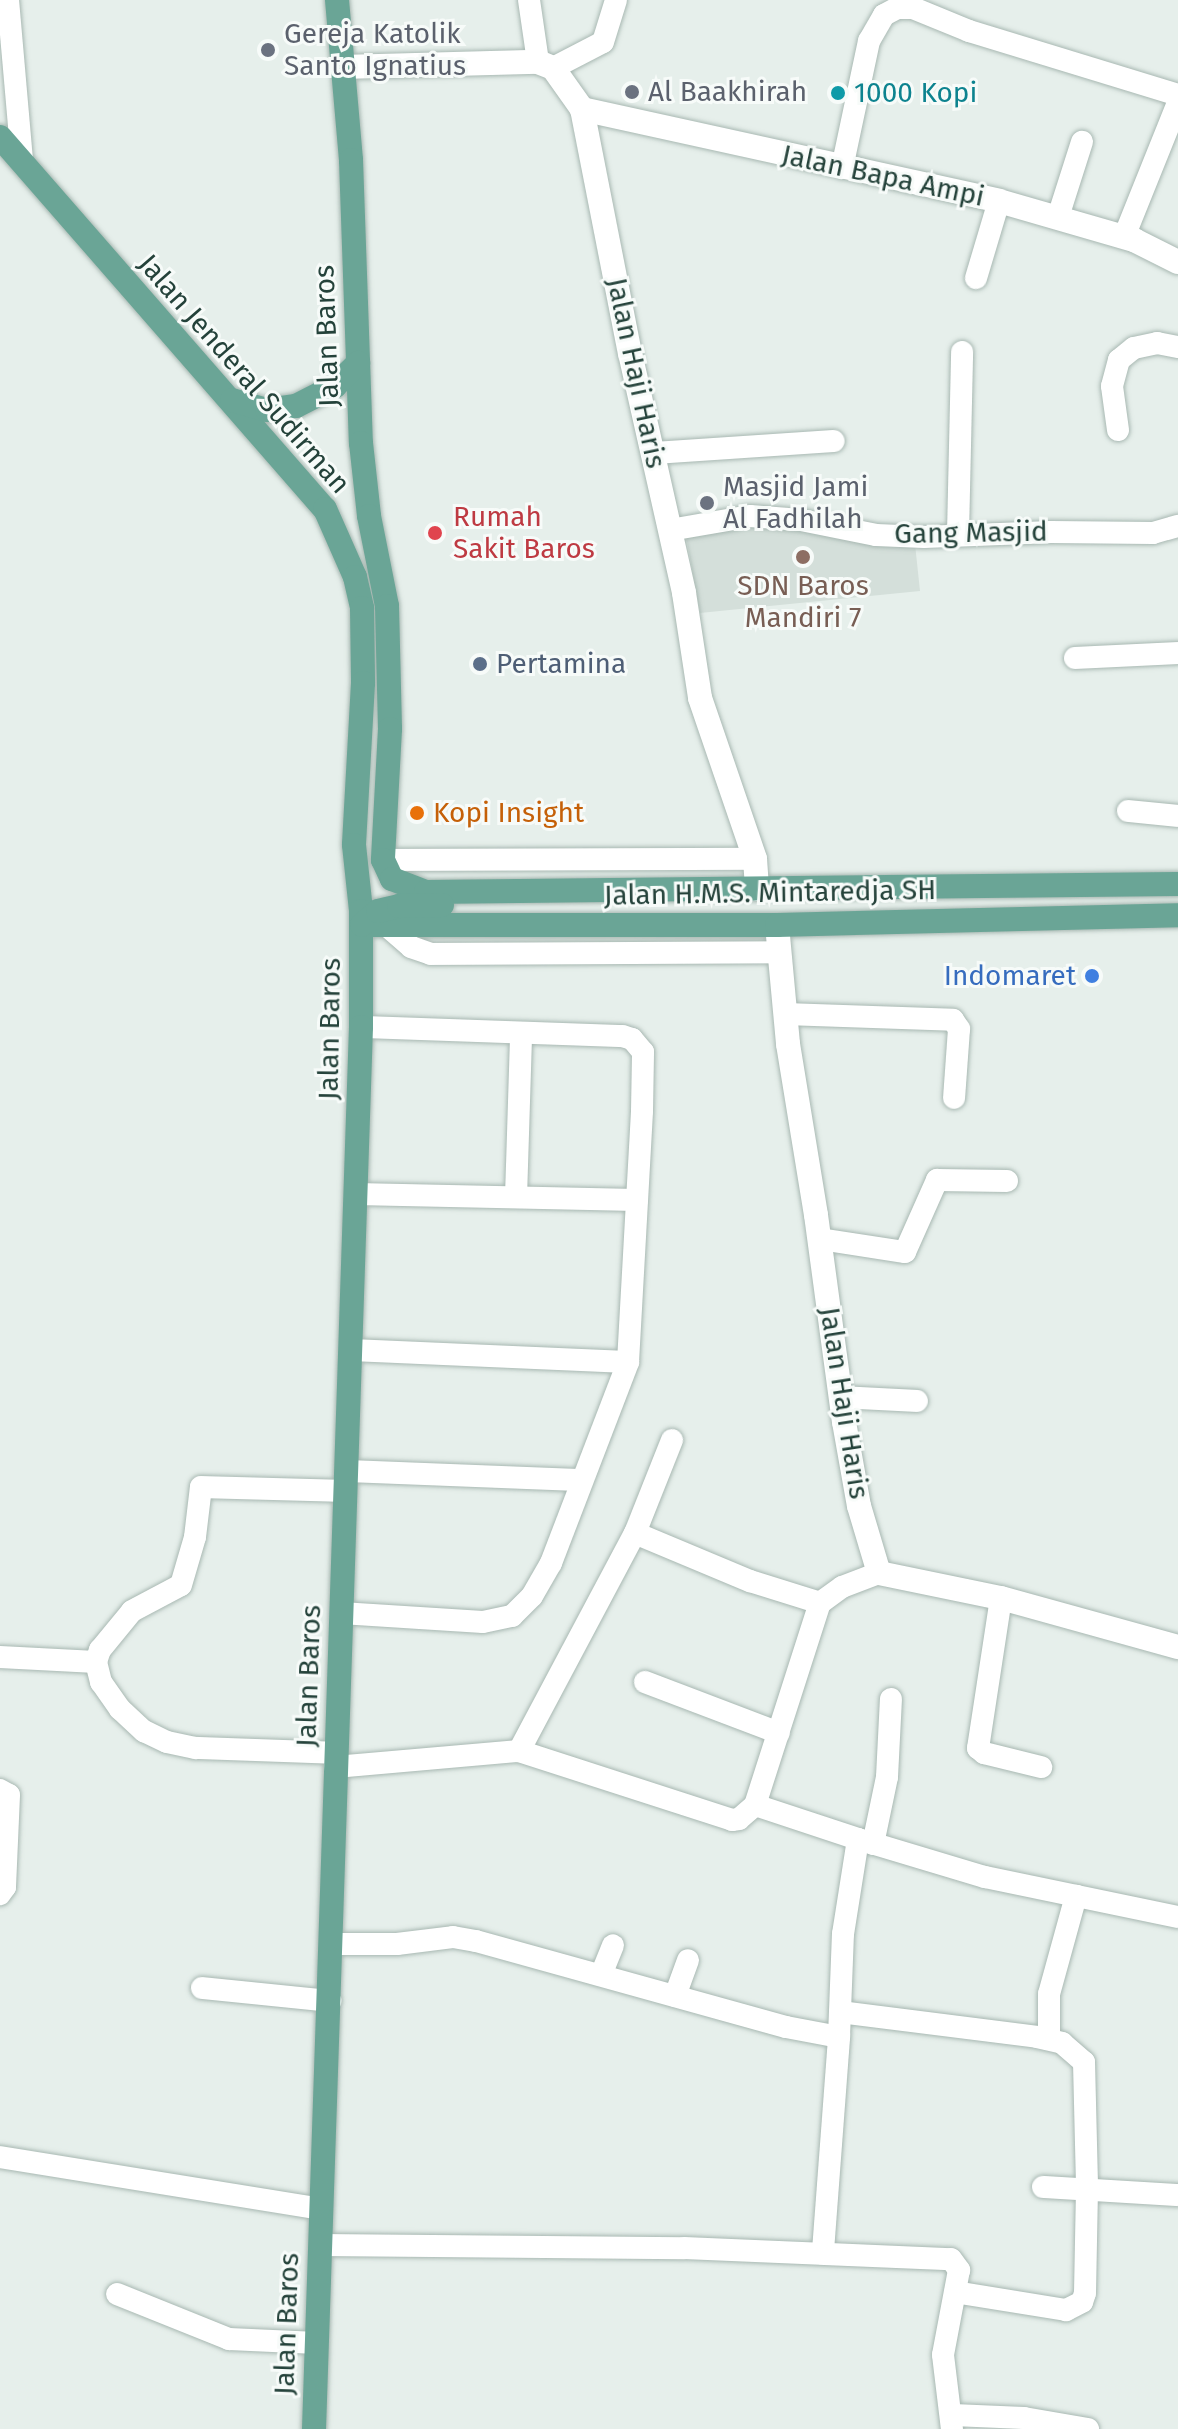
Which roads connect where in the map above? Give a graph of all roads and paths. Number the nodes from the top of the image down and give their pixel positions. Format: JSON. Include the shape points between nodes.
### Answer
{"nodes":[{"id":1,"x":8,"y":0,"type":"edge"},
{"id":2,"x":337,"y":0,"type":"edge"},
{"id":3,"x":529,"y":0,"type":"edge"},
{"id":4,"x":616,"y":0,"type":"edge"},
{"id":5,"x":943,"y":8,"type":"edge"},
{"id":6,"x":545,"y":65,"type":"junction"},
{"id":7,"x":341,"y":67,"type":"junction"},
{"id":8,"x":1178,"y":95,"type":"edge"},
{"id":9,"x":1178,"y":103,"type":"edge"},
{"id":10,"x":582,"y":109,"type":"junction"},
{"id":11,"x":0,"y":137,"type":"edge"},
{"id":12,"x":1082,"y":142,"type":"dead end"},
{"id":13,"x":22,"y":160,"type":"junction"},
{"id":14,"x":842,"y":168,"type":"junction"},
{"id":15,"x":999,"y":201,"type":"junction"},
{"id":16,"x":1058,"y":217,"type":"junction"},
{"id":17,"x":1124,"y":237,"type":"junction"},
{"id":18,"x":1178,"y":262,"type":"edge"},
{"id":19,"x":976,"y":278,"type":"dead end"},
{"id":20,"x":1178,"y":347,"type":"edge"},
{"id":21,"x":962,"y":352,"type":"dead end"},
{"id":22,"x":358,"y":363,"type":"junction"},
{"id":23,"x":232,"y":400,"type":"junction"},
{"id":24,"x":1118,"y":430,"type":"dead end"},
{"id":25,"x":834,"y":441,"type":"dead end"},
{"id":26,"x":654,"y":453,"type":"junction"},
{"id":27,"x":365,"y":486,"type":"junction"},
{"id":28,"x":325,"y":509,"type":"junction"},
{"id":29,"x":1178,"y":526,"type":"edge"},
{"id":30,"x":670,"y":530,"type":"junction"},
{"id":31,"x":958,"y":534,"type":"junction"},
{"id":32,"x":1178,"y":653,"type":"edge"},
{"id":33,"x":1075,"y":658,"type":"dead end"},
{"id":34,"x":1128,"y":811,"type":"dead end"},
{"id":35,"x":1178,"y":816,"type":"edge"},
{"id":36,"x":755,"y":859,"type":"junction"},
{"id":37,"x":383,"y":860,"type":"junction"},
{"id":38,"x":1178,"y":884,"type":"edge"},
{"id":39,"x":757,"y":889,"type":"junction"},
{"id":40,"x":476,"y":891,"type":"junction"},
{"id":41,"x":1178,"y":915,"type":"edge"},
{"id":42,"x":362,"y":925,"type":"junction"},
{"id":43,"x":777,"y":925,"type":"junction"},
{"id":44,"x":387,"y":926,"type":"junction"},
{"id":45,"x":778,"y":952,"type":"junction"},
{"id":46,"x":785,"y":1014,"type":"junction"},
{"id":47,"x":361,"y":1027,"type":"junction"},
{"id":48,"x":521,"y":1034,"type":"junction"},
{"id":49,"x":954,"y":1098,"type":"dead end"},
{"id":50,"x":1007,"y":1181,"type":"dead end"},
{"id":51,"x":355,"y":1194,"type":"junction"},
{"id":52,"x":516,"y":1197,"type":"junction"},
{"id":53,"x":637,"y":1200,"type":"junction"},
{"id":54,"x":820,"y":1239,"type":"junction"},
{"id":55,"x":351,"y":1350,"type":"junction"},
{"id":56,"x":628,"y":1362,"type":"junction"},
{"id":57,"x":841,"y":1397,"type":"junction"},
{"id":58,"x":917,"y":1401,"type":"dead end"},
{"id":59,"x":672,"y":1440,"type":"dead end"},
{"id":60,"x":580,"y":1480,"type":"junction"},
{"id":61,"x":346,"y":1481,"type":"junction"},
{"id":62,"x":635,"y":1533,"type":"junction"},
{"id":63,"x":879,"y":1573,"type":"junction"},
{"id":64,"x":1001,"y":1598,"type":"junction"},
{"id":65,"x":820,"y":1603,"type":"junction"},
{"id":66,"x":341,"y":1613,"type":"junction"},
{"id":67,"x":1178,"y":1647,"type":"edge"},
{"id":68,"x":0,"y":1657,"type":"edge"},
{"id":69,"x":96,"y":1662,"type":"junction"},
{"id":70,"x":645,"y":1682,"type":"dead end"},
{"id":71,"x":891,"y":1699,"type":"dead end"},
{"id":72,"x":779,"y":1733,"type":"junction"},
{"id":73,"x":519,"y":1751,"type":"junction"},
{"id":74,"x":336,"y":1760,"type":"junction"},
{"id":75,"x":1041,"y":1767,"type":"dead end"},
{"id":76,"x":0,"y":1790,"type":"edge"},
{"id":77,"x":755,"y":1805,"type":"junction"},
{"id":78,"x":866,"y":1842,"type":"junction"},
{"id":79,"x":0,"y":1894,"type":"edge"},
{"id":80,"x":1076,"y":1896,"type":"junction"},
{"id":81,"x":1178,"y":1917,"type":"edge"},
{"id":82,"x":332,"y":1944,"type":"junction"},
{"id":83,"x":613,"y":1945,"type":"dead end"},
{"id":84,"x":688,"y":1960,"type":"dead end"},
{"id":85,"x":601,"y":1975,"type":"junction"},
{"id":86,"x":202,"y":1988,"type":"dead end"},
{"id":87,"x":675,"y":1996,"type":"junction"},
{"id":88,"x":330,"y":2001,"type":"junction"},
{"id":89,"x":840,"y":2012,"type":"junction"},
{"id":90,"x":839,"y":2037,"type":"junction"},
{"id":91,"x":1049,"y":2039,"type":"junction"},
{"id":92,"x":0,"y":2157,"type":"edge"},
{"id":93,"x":1043,"y":2187,"type":"dead end"},
{"id":94,"x":1087,"y":2189,"type":"junction"},
{"id":95,"x":1178,"y":2195,"type":"edge"},
{"id":96,"x":321,"y":2209,"type":"junction"},
{"id":97,"x":320,"y":2245,"type":"junction"},
{"id":98,"x":823,"y":2251,"type":"junction"},
{"id":99,"x":955,"y":2292,"type":"junction"},
{"id":100,"x":117,"y":2294,"type":"dead end"},
{"id":101,"x":317,"y":2343,"type":"junction"},
{"id":102,"x":952,"y":2422,"type":"edge"},
{"id":103,"x":314,"y":2429,"type":"edge"},
{"id":104,"x":1088,"y":2429,"type":"edge"}],
"edges":[{"from":1,"to":13,"type":"street"},
{"from":2,"to":7,"type":"main road","name":"Jalan Baros"},
{"from":3,"to":6,"type":"street"},
{"from":4,"to":6,"type":"street","via":[[603,42]]},
{"from":5,"to":8,"type":"street","via":[[969,31]]},
{"from":5,"to":14,"type":"street","via":[[897,8],[873,29]]},
{"from":6,"to":7,"type":"street"},
{"from":6,"to":10,"type":"street","name":"Jalan Haji Haris"},
{"from":7,"to":22,"type":"main road","name":"Jalan Baros","via":[[351,160]]},
{"from":9,"to":17,"type":"street"},
{"from":10,"to":14,"type":"street","name":"Jalan Bapa Ampi"},
{"from":10,"to":26,"type":"street","name":"Jalan Haji Haris"},
{"from":11,"to":13,"type":"main road","name":"Jalan Jenderal Sudirman"},
{"from":12,"to":16,"type":"street"},
{"from":13,"to":23,"type":"main road","name":"Jalan Jenderal Sudirman"},
{"from":14,"to":15,"type":"street","name":"Jalan Bapa Ampi"},
{"from":15,"to":16,"type":"street","name":"Jalan Bapa Ampi"},
{"from":15,"to":19,"type":"street"},
{"from":16,"to":17,"type":"street","name":"Jalan Bapa Ampi"},
{"from":17,"to":18,"type":"street","name":"Jalan Bapa Ampi"},
{"from":20,"to":24,"type":"street","via":[[1157,343],[1134,348],[1119,360],[1112,386]]},
{"from":21,"to":31,"type":"street"},
{"from":22,"to":23,"type":"main road","via":[[335,386],[296,406],[267,410]]},
{"from":22,"to":27,"type":"main road","name":"Jalan Baros"},
{"from":23,"to":28,"type":"main road","name":"Jalan Jenderal Sudirman"},
{"from":25,"to":26,"type":"street"},
{"from":26,"to":30,"type":"street","name":"Jalan Haji Haris"},
{"from":27,"to":28,"type":"main road","via":[[350,508]]},
{"from":27,"to":37,"type":"main road","name":"Jalan Baros","via":[[388,618],[390,729]]},
{"from":28,"to":42,"type":"main road","name":"Jalan Jenderal Sudirman","via":[[355,577],[362,608],[354,859]]},
{"from":29,"to":31,"type":"street","name":"Gang Masjid","via":[[1153,533]]},
{"from":30,"to":31,"type":"street","name":"Gang Masjid","via":[[750,516],[876,535]]},
{"from":30,"to":36,"type":"street","name":"Jalan Haji Haris","via":[[700,698]]},
{"from":32,"to":33,"type":"street"},
{"from":34,"to":35,"type":"street"},
{"from":36,"to":37,"type":"street"},
{"from":36,"to":39,"type":"street","name":"Jalan Haji Haris"},
{"from":37,"to":40,"type":"main road","name":"Jalan H.M.S. Mintaredja SH","via":[[392,879],[413,889]]},
{"from":38,"to":39,"type":"main road","name":"Jalan H.M.S. Mintaredja SH"},
{"from":39,"to":40,"type":"main road","name":"Jalan H.M.S. Mintaredja SH"},
{"from":40,"to":42,"type":"main road","via":[[437,906],[378,911]]},
{"from":41,"to":43,"type":"main road","name":"Jalan H.M.S. Mintaredja SH"},
{"from":42,"to":44,"type":"main road","name":"Jalan H.M.S. Mintaredja SH"},
{"from":42,"to":47,"type":"main road","name":"Jalan Baros"},
{"from":43,"to":44,"type":"main road","name":"Jalan H.M.S. Mintaredja SH"},
{"from":43,"to":45,"type":"street","name":"Jalan Haji Haris"},
{"from":44,"to":45,"type":"street","via":[[411,947],[431,954]]},
{"from":45,"to":46,"type":"street","name":"Jalan Haji Haris"},
{"from":46,"to":49,"type":"street","via":[[953,1020],[959,1029]]},
{"from":46,"to":54,"type":"street","name":"Jalan Haji Haris"},
{"from":47,"to":48,"type":"street"},
{"from":47,"to":51,"type":"main road","name":"Jalan Baros"},
{"from":48,"to":52,"type":"street"},
{"from":48,"to":53,"type":"street","via":[[622,1036],[639,1046],[643,1052]]},
{"from":50,"to":54,"type":"street","via":[[937,1180],[905,1252]]},
{"from":51,"to":52,"type":"street"},
{"from":51,"to":55,"type":"main road","name":"Jalan Baros"},
{"from":52,"to":53,"type":"street"},
{"from":53,"to":56,"type":"street"},
{"from":54,"to":57,"type":"street","name":"Jalan Haji Haris"},
{"from":55,"to":56,"type":"street"},
{"from":55,"to":61,"type":"main road","name":"Jalan Baros"},
{"from":56,"to":60,"type":"street"},
{"from":57,"to":58,"type":"street"},
{"from":57,"to":63,"type":"street","name":"Jalan Haji Haris","via":[[859,1506]]},
{"from":59,"to":62,"type":"street"},
{"from":60,"to":61,"type":"street"},
{"from":60,"to":66,"type":"street","via":[[551,1563],[532,1596],[512,1616],[483,1622]]},
{"from":61,"to":66,"type":"main road","name":"Jalan Baros"},
{"from":61,"to":69,"type":"street","via":[[201,1487],[195,1537],[181,1585],[132,1611]]},
{"from":62,"to":65,"type":"street","via":[[750,1581]]},
{"from":62,"to":73,"type":"street"},
{"from":63,"to":64,"type":"street"},
{"from":63,"to":65,"type":"street","via":[[842,1587]]},
{"from":64,"to":67,"type":"street"},
{"from":64,"to":75,"type":"street","via":[[978,1748]]},
{"from":65,"to":72,"type":"street"},
{"from":66,"to":74,"type":"main road","name":"Jalan Baros"},
{"from":68,"to":69,"type":"street"},
{"from":69,"to":74,"type":"street","via":[[101,1682],[120,1709],[144,1731],[167,1742]]},
{"from":70,"to":72,"type":"street"},
{"from":71,"to":78,"type":"street","via":[[887,1777]]},
{"from":72,"to":77,"type":"street"},
{"from":73,"to":74,"type":"street"},
{"from":73,"to":77,"type":"street","via":[[732,1820]]},
{"from":74,"to":82,"type":"main road","name":"Jalan Baros"},
{"from":76,"to":79,"type":"street","via":[[9,1795],[5,1887]]},
{"from":77,"to":78,"type":"street"},
{"from":78,"to":80,"type":"street","via":[[985,1877]]},
{"from":78,"to":89,"type":"street","via":[[843,1934]]},
{"from":80,"to":81,"type":"street"},
{"from":80,"to":91,"type":"street","via":[[1049,1994]]},
{"from":82,"to":85,"type":"street","via":[[453,1937]]},
{"from":82,"to":88,"type":"main road","name":"Jalan Baros"},
{"from":83,"to":85,"type":"street"},
{"from":84,"to":87,"type":"street"},
{"from":85,"to":87,"type":"street"},
{"from":86,"to":88,"type":"street"},
{"from":87,"to":90,"type":"street"},
{"from":88,"to":96,"type":"main road","name":"Jalan Baros"},
{"from":89,"to":90,"type":"street"},
{"from":89,"to":91,"type":"street"},
{"from":90,"to":98,"type":"street"},
{"from":91,"to":94,"type":"street","via":[[1071,2048],[1084,2062]]},
{"from":92,"to":96,"type":"street"},
{"from":93,"to":94,"type":"street"},
{"from":94,"to":95,"type":"street"},
{"from":94,"to":99,"type":"street","via":[[1085,2293],[1076,2307],[1066,2310]]},
{"from":96,"to":97,"type":"main road","name":"Jalan Baros"},
{"from":97,"to":98,"type":"street"},
{"from":97,"to":101,"type":"main road","name":"Jalan Baros"},
{"from":98,"to":99,"type":"street","via":[[951,2259],[959,2270]]},
{"from":99,"to":102,"type":"street","via":[[943,2355]]},
{"from":100,"to":101,"type":"street","via":[[229,2339]]},
{"from":101,"to":103,"type":"main road","name":"Jalan Baros"},
{"from":102,"to":104,"type":"street","via":[[1024,2418]]}]}
